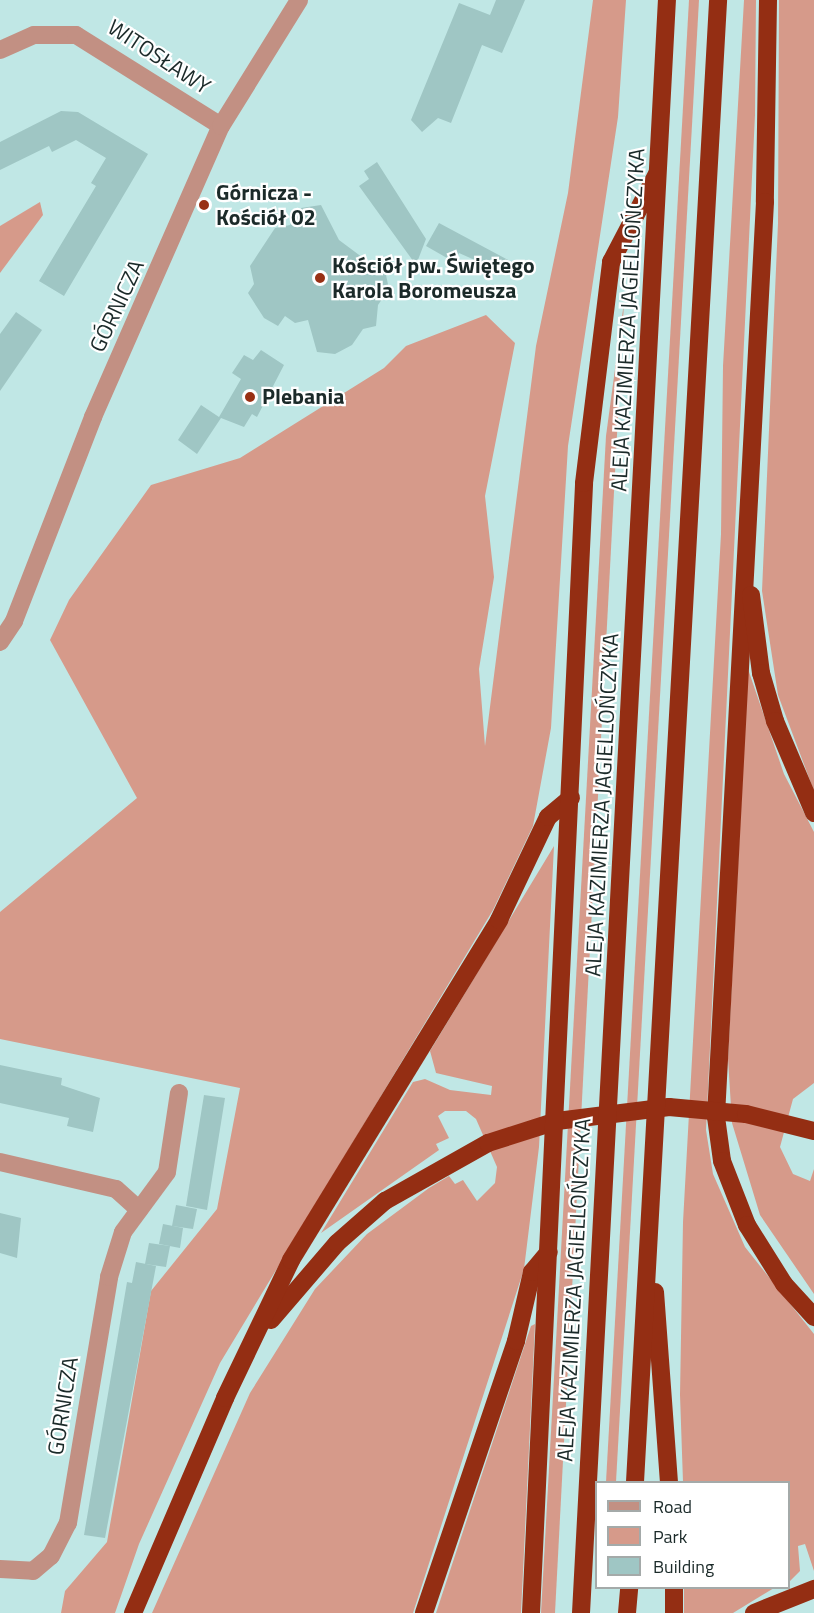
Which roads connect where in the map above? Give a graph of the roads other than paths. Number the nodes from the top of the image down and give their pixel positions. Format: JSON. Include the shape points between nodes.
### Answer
{"nodes":[{"id":1,"x":299,"y":0,"type":"edge"},
{"id":2,"x":666,"y":0,"type":"edge"},
{"id":3,"x":718,"y":0,"type":"edge"},
{"id":4,"x":768,"y":0,"type":"edge"},
{"id":5,"x":0,"y":50,"type":"edge"},
{"id":6,"x":221,"y":126,"type":"junction"},
{"id":7,"x":659,"y":169,"type":"junction"},
{"id":8,"x":745,"y":549,"type":"junction"},
{"id":9,"x":0,"y":642,"type":"edge"},
{"id":10,"x":571,"y":798,"type":"junction"},
{"id":11,"x":814,"y":813,"type":"edge"},
{"id":12,"x":179,"y":1093,"type":"dead end"},
{"id":13,"x":814,"y":1131,"type":"edge"},
{"id":14,"x":0,"y":1162,"type":"edge"},
{"id":15,"x":139,"y":1210,"type":"junction"},
{"id":16,"x":649,"y":1219,"type":"junction"},
{"id":17,"x":549,"y":1252,"type":"junction"},
{"id":18,"x":814,"y":1317,"type":"edge"},
{"id":19,"x":258,"y":1335,"type":"junction"},
{"id":20,"x":634,"y":1481,"type":"edge"},
{"id":21,"x":669,"y":1481,"type":"edge"},
{"id":22,"x":0,"y":1569,"type":"edge"},
{"id":23,"x":629,"y":1589,"type":"edge"},
{"id":24,"x":674,"y":1589,"type":"edge"},
{"id":25,"x":814,"y":1589,"type":"edge"},
{"id":26,"x":134,"y":1613,"type":"edge"},
{"id":27,"x":424,"y":1613,"type":"edge"},
{"id":28,"x":531,"y":1613,"type":"edge"},
{"id":29,"x":581,"y":1613,"type":"edge"},
{"id":30,"x":627,"y":1613,"type":"edge"},
{"id":31,"x":674,"y":1613,"type":"edge"},
{"id":32,"x":754,"y":1613,"type":"edge"}],
"edges":[{"from":1,"to":6,"type":"street","name":"GÓRNICZA"},
{"from":2,"to":7,"type":"highway","name":"ALEJA KAZIMIERZA JAGIELLOŃCZYKA"},
{"from":3,"to":16,"type":"highway"},
{"from":4,"to":8,"type":"highway","via":[[765,202]]},
{"from":5,"to":6,"type":"street","name":"WITOSŁAWY","via":[[34,35],[76,34]]},
{"from":6,"to":9,"type":"street","name":"GÓRNICZA","via":[[93,417],[14,621]]},
{"from":7,"to":10,"type":"highway","via":[[611,262],[584,483]]},
{"from":7,"to":29,"type":"highway","name":"ALEJA KAZIMIERZA JAGIELLOŃCZYKA"},
{"from":8,"to":11,"type":"highway","via":[[761,674],[790,763]]},
{"from":8,"to":18,"type":"highway","via":[[716,1117],[722,1161],[747,1225],[784,1284]]},
{"from":10,"to":17,"type":"highway"},
{"from":10,"to":19,"type":"highway","via":[[548,818],[499,920],[291,1260]]},
{"from":12,"to":15,"type":"street","name":"GÓRNICZA","via":[[167,1172]]},
{"from":13,"to":19,"type":"highway","via":[[786,1123],[669,1107],[627,1109],[557,1121],[488,1143],[385,1201],[337,1244]]},
{"from":14,"to":15,"type":"street","via":[[116,1189]]},
{"from":15,"to":22,"type":"street","name":"GÓRNICZA","via":[[123,1232],[108,1277],[68,1523],[51,1556],[33,1571]]},
{"from":16,"to":20,"type":"highway"},
{"from":16,"to":21,"type":"highway"},
{"from":17,"to":27,"type":"highway","via":[[532,1272],[516,1341]]},
{"from":17,"to":28,"type":"highway"},
{"from":19,"to":26,"type":"highway","via":[[225,1398]]},
{"from":23,"to":30,"type":"highway"},
{"from":24,"to":31,"type":"highway"},
{"from":25,"to":32,"type":"highway"}]}
